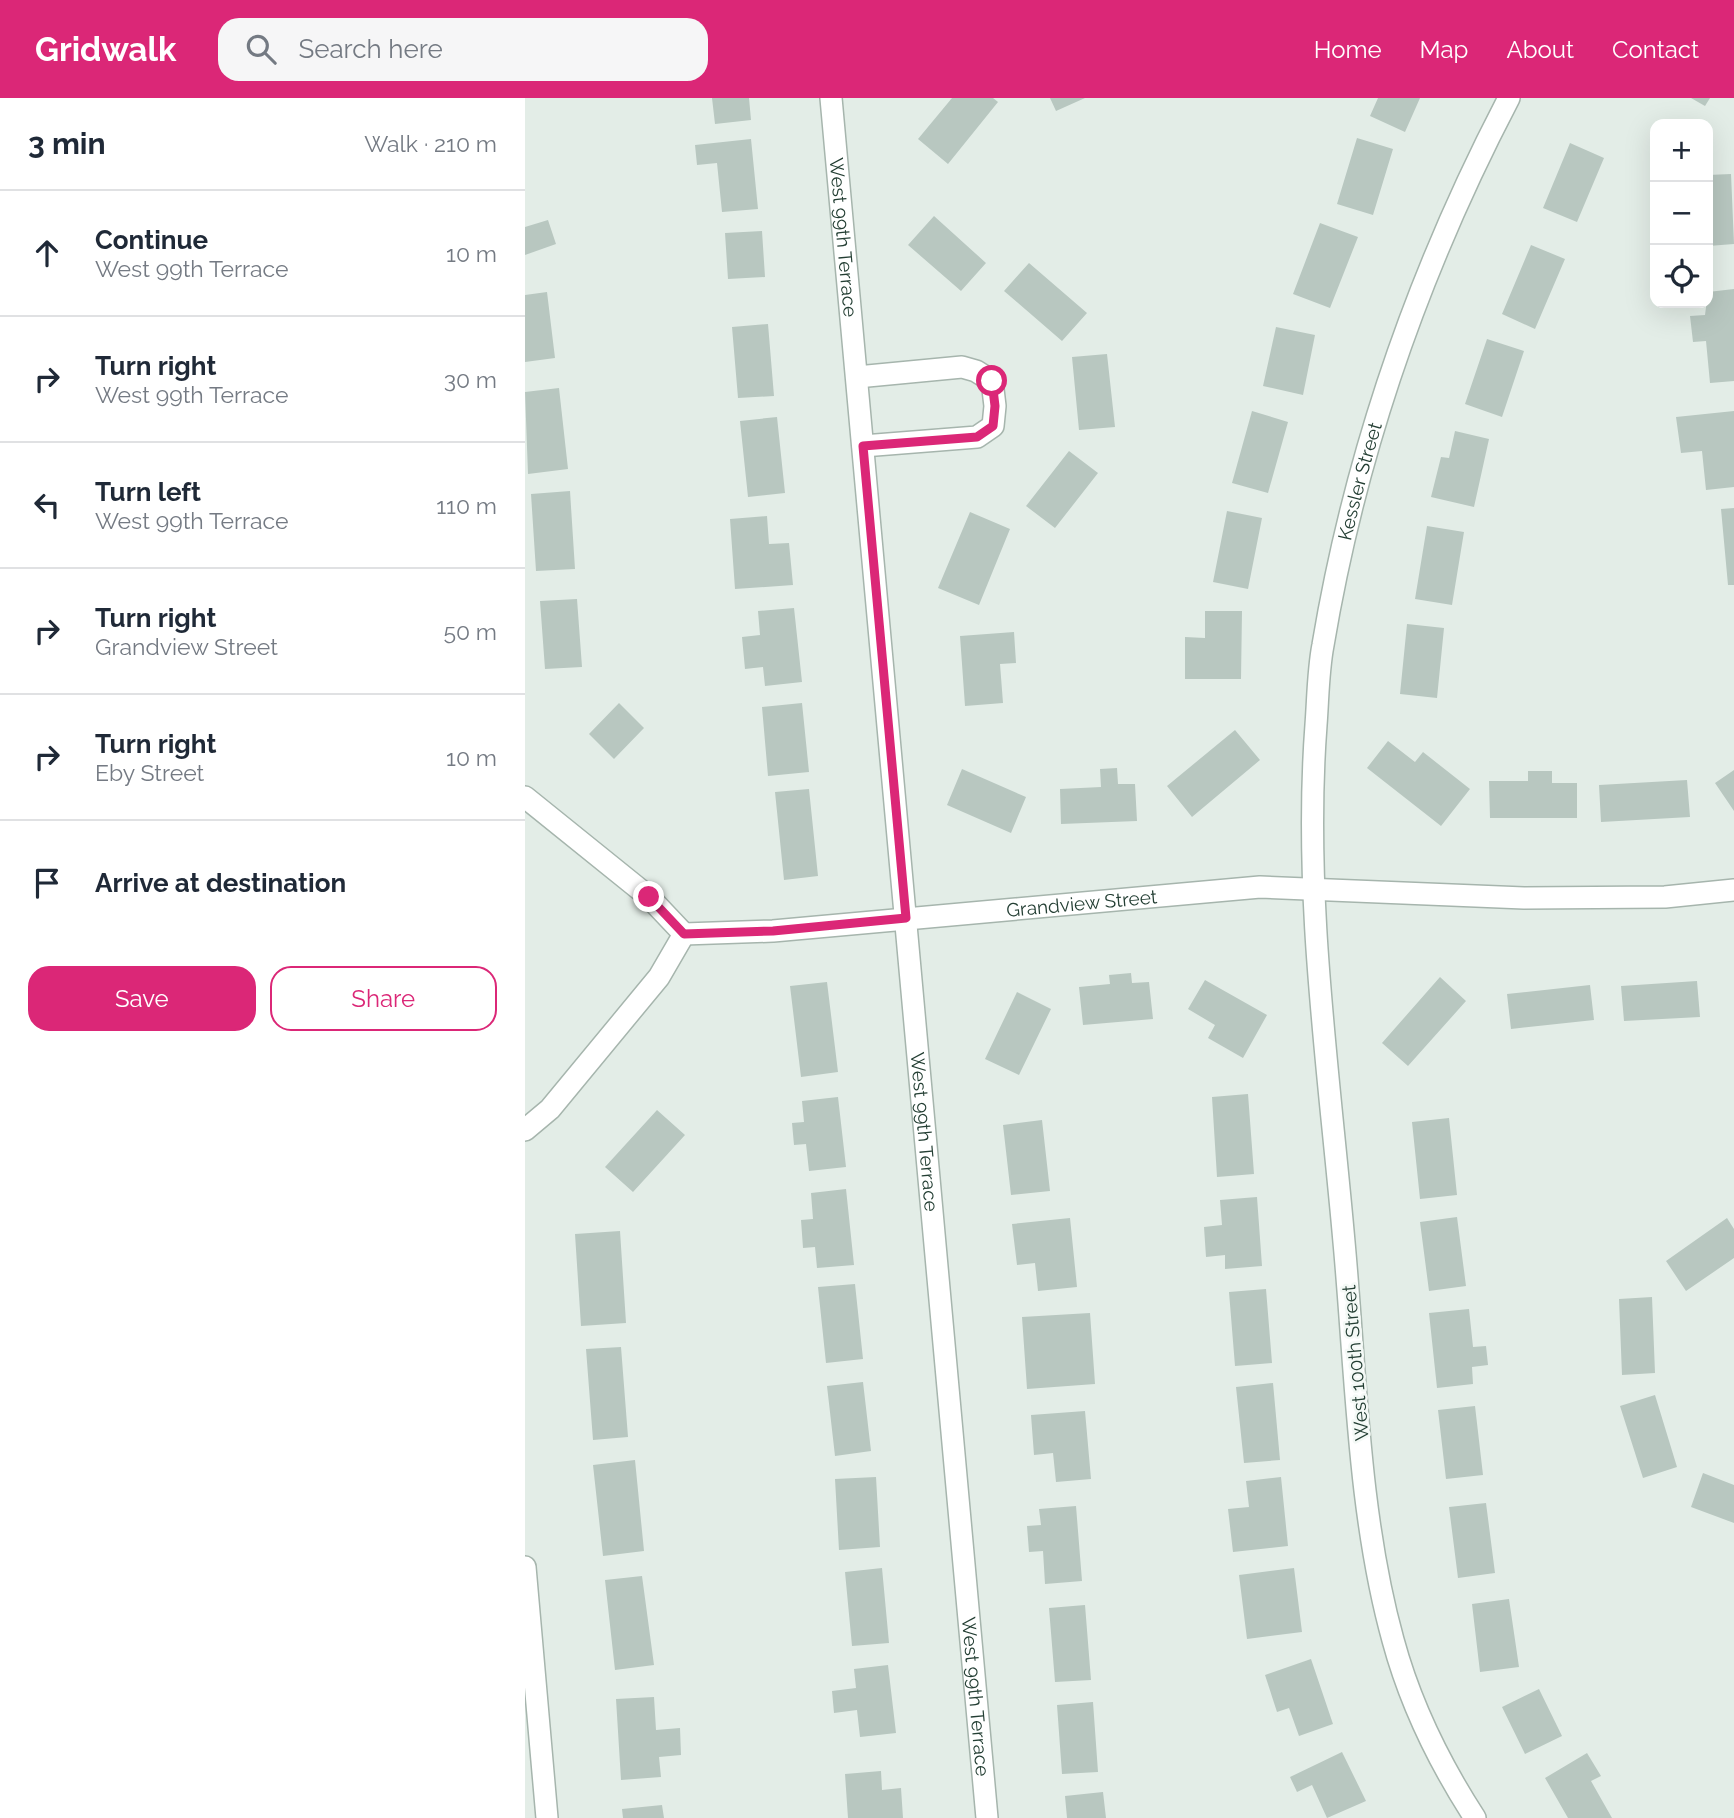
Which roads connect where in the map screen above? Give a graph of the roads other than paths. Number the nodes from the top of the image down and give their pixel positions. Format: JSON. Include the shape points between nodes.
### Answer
{"nodes":[{"id":1,"x":831,"y":98,"type":"edge"},
{"id":2,"x":1509,"y":98,"type":"edge"},
{"id":3,"x":857,"y":377,"type":"junction"},
{"id":4,"x":863,"y":446,"type":"junction"},
{"id":5,"x":525,"y":797,"type":"edge"},
{"id":6,"x":1314,"y":887,"type":"junction"},
{"id":7,"x":1734,"y":890,"type":"edge"},
{"id":8,"x":906,"y":918,"type":"junction"},
{"id":9,"x":684,"y":934,"type":"junction"},
{"id":10,"x":525,"y":1130,"type":"edge"},
{"id":11,"x":525,"y":1567,"type":"edge"},
{"id":12,"x":528,"y":1625,"type":"edge"},
{"id":13,"x":547,"y":1818,"type":"edge"},
{"id":14,"x":987,"y":1818,"type":"edge"},
{"id":15,"x":1475,"y":1818,"type":"edge"}],
"edges":[{"from":1,"to":3,"type":"street","name":"West 99th Terrace"},
{"from":2,"to":6,"type":"street","name":"Kessler Street","via":[[1448,226],[1394,359],[1353,493],[1322,649],[1313,770]]},
{"from":3,"to":4,"type":"street","name":"West 99th Terrace"},
{"from":3,"to":4,"type":"street","via":[[962,367],[992,381],[995,406],[993,426],[977,437]]},
{"from":4,"to":8,"type":"street","name":"West 99th Terrace"},
{"from":5,"to":9,"type":"street","via":[[649,897]]},
{"from":6,"to":7,"type":"street","name":"Grandview Street","via":[[1524,898],[1665,897]]},
{"from":6,"to":8,"type":"street","name":"Grandview Street","via":[[1260,887]]},
{"from":6,"to":15,"type":"street","name":"West 100th Street","via":[[1367,1494],[1380,1584],[1415,1703],[1448,1776]]},
{"from":8,"to":9,"type":"street","name":"Grandview Street"},
{"from":8,"to":14,"type":"street","name":"West 99th Terrace"},
{"from":9,"to":10,"type":"street","via":[[659,976],[550,1109]]},
{"from":11,"to":12,"type":"street"},
{"from":12,"to":13,"type":"street"}]}
